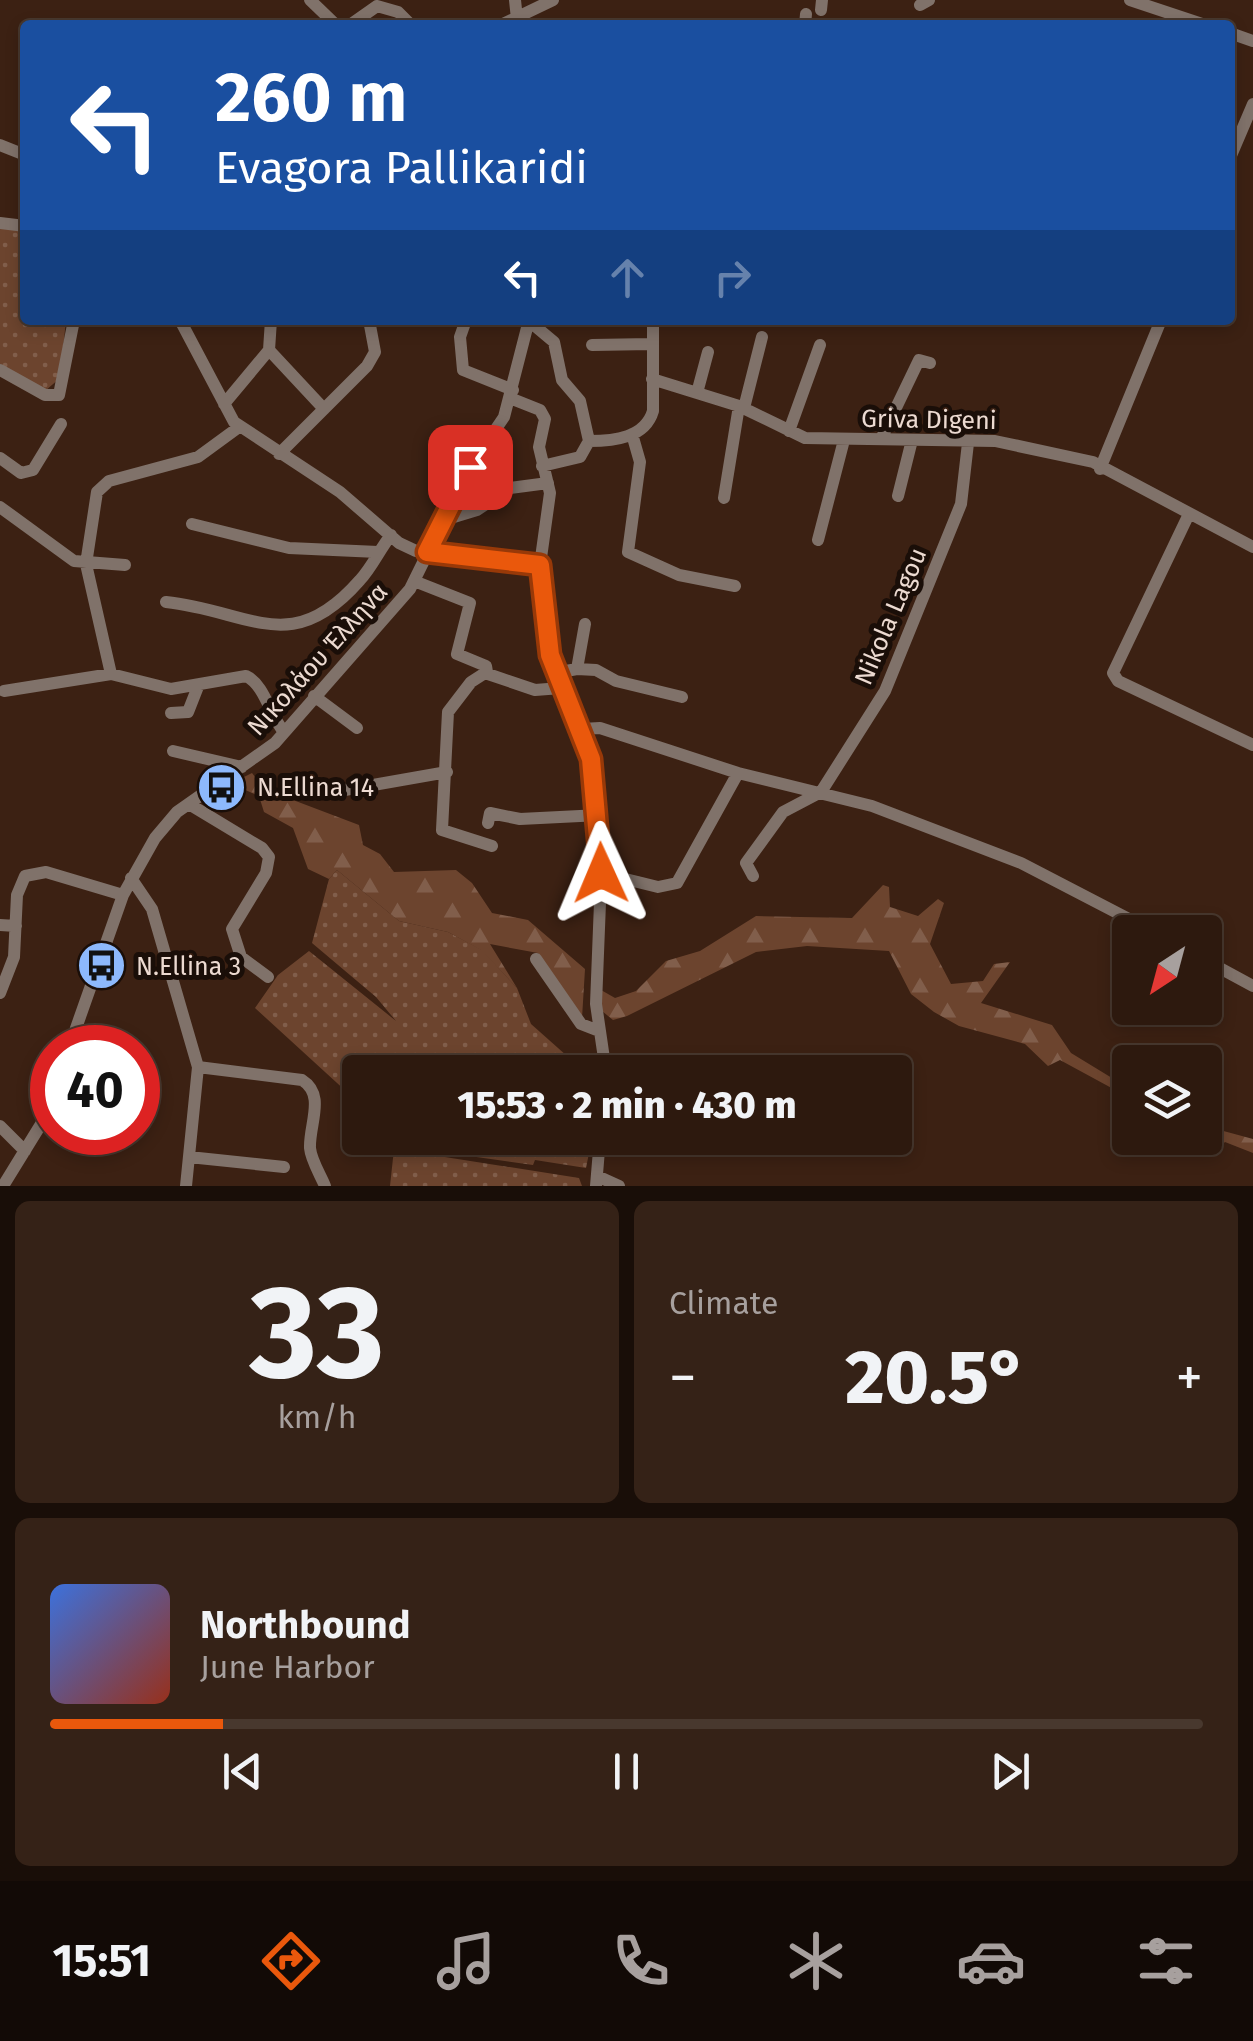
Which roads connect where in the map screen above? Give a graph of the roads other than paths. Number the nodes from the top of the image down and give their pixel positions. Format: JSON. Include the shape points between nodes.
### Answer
{"nodes":[{"id":1,"x":310,"y":0,"type":"edge"},
{"id":2,"x":514,"y":0,"type":"edge"},
{"id":3,"x":554,"y":0,"type":"edge"},
{"id":4,"x":1130,"y":0,"type":"edge"},
{"id":5,"x":377,"y":3,"type":"edge"},
{"id":6,"x":518,"y":19,"type":"junction"},
{"id":7,"x":533,"y":19,"type":"edge"},
{"id":8,"x":331,"y":20,"type":"edge"},
{"id":9,"x":356,"y":20,"type":"edge"},
{"id":10,"x":406,"y":20,"type":"edge"},
{"id":11,"x":515,"y":20,"type":"edge"},
{"id":12,"x":1190,"y":20,"type":"edge"},
{"id":13,"x":1253,"y":104,"type":"edge"},
{"id":14,"x":1235,"y":146,"type":"edge"},
{"id":15,"x":73,"y":325,"type":"edge"},
{"id":16,"x":183,"y":325,"type":"edge"},
{"id":17,"x":271,"y":325,"type":"edge"},
{"id":18,"x":370,"y":325,"type":"edge"},
{"id":19,"x":463,"y":325,"type":"edge"},
{"id":20,"x":528,"y":325,"type":"edge"},
{"id":21,"x":535,"y":325,"type":"edge"},
{"id":22,"x":653,"y":325,"type":"edge"},
{"id":23,"x":1159,"y":325,"type":"edge"},
{"id":24,"x":762,"y":337,"type":"dead end"},
{"id":25,"x":651,"y":344,"type":"junction"},
{"id":26,"x":592,"y":345,"type":"dead end"},
{"id":27,"x":820,"y":345,"type":"dead end"},
{"id":28,"x":269,"y":350,"type":"junction"},
{"id":29,"x":708,"y":352,"type":"dead end"},
{"id":30,"x":930,"y":362,"type":"dead end"},
{"id":31,"x":0,"y":370,"type":"edge"},
{"id":32,"x":652,"y":379,"type":"junction"},
{"id":33,"x":697,"y":392,"type":"junction"},
{"id":34,"x":512,"y":394,"type":"junction"},
{"id":35,"x":224,"y":404,"type":"junction"},
{"id":36,"x":741,"y":407,"type":"junction"},
{"id":37,"x":324,"y":409,"type":"junction"},
{"id":38,"x":61,"y":424,"type":"dead end"},
{"id":39,"x":239,"y":427,"type":"junction"},
{"id":40,"x":789,"y":432,"type":"junction"},
{"id":41,"x":632,"y":434,"type":"junction"},
{"id":42,"x":882,"y":439,"type":"junction"},
{"id":43,"x":844,"y":440,"type":"junction"},
{"id":44,"x":912,"y":440,"type":"junction"},
{"id":45,"x":589,"y":441,"type":"junction"},
{"id":46,"x":968,"y":442,"type":"junction"},
{"id":47,"x":279,"y":454,"type":"junction"},
{"id":48,"x":0,"y":458,"type":"edge"},
{"id":49,"x":542,"y":466,"type":"junction"},
{"id":50,"x":1100,"y":469,"type":"junction"},
{"id":51,"x":548,"y":483,"type":"junction"},
{"id":52,"x":898,"y":496,"type":"dead end"},
{"id":53,"x":724,"y":498,"type":"dead end"},
{"id":54,"x":0,"y":507,"type":"edge"},
{"id":55,"x":1188,"y":516,"type":"junction"},
{"id":56,"x":444,"y":520,"type":"junction"},
{"id":57,"x":192,"y":524,"type":"dead end"},
{"id":58,"x":391,"y":534,"type":"junction"},
{"id":59,"x":818,"y":540,"type":"dead end"},
{"id":60,"x":1253,"y":547,"type":"edge"},
{"id":61,"x":378,"y":552,"type":"junction"},
{"id":62,"x":427,"y":552,"type":"junction"},
{"id":63,"x":86,"y":564,"type":"junction"},
{"id":64,"x":125,"y":565,"type":"dead end"},
{"id":65,"x":540,"y":565,"type":"junction"},
{"id":66,"x":414,"y":581,"type":"junction"},
{"id":67,"x":735,"y":586,"type":"dead end"},
{"id":68,"x":166,"y":602,"type":"dead end"},
{"id":69,"x":585,"y":624,"type":"dead end"},
{"id":70,"x":577,"y":669,"type":"junction"},
{"id":71,"x":488,"y":672,"type":"junction"},
{"id":72,"x":555,"y":673,"type":"junction"},
{"id":73,"x":111,"y":674,"type":"junction"},
{"id":74,"x":199,"y":684,"type":"junction"},
{"id":75,"x":561,"y":688,"type":"junction"},
{"id":76,"x":4,"y":691,"type":"dead end"},
{"id":77,"x":314,"y":696,"type":"junction"},
{"id":78,"x":682,"y":696,"type":"dead end"},
{"id":79,"x":171,"y":713,"type":"dead end"},
{"id":80,"x":357,"y":728,"type":"dead end"},
{"id":81,"x":582,"y":729,"type":"junction"},
{"id":82,"x":284,"y":732,"type":"junction"},
{"id":83,"x":1253,"y":745,"type":"edge"},
{"id":84,"x":173,"y":751,"type":"dead end"},
{"id":85,"x":242,"y":767,"type":"junction"},
{"id":86,"x":447,"y":772,"type":"junction"},
{"id":87,"x":738,"y":773,"type":"junction"},
{"id":88,"x":339,"y":791,"type":"dead end"},
{"id":89,"x":820,"y":792,"type":"junction"},
{"id":90,"x":189,"y":804,"type":"junction"},
{"id":91,"x":600,"y":815,"type":"junction"},
{"id":92,"x":488,"y":823,"type":"dead end"},
{"id":93,"x":492,"y":846,"type":"dead end"},
{"id":94,"x":601,"y":873,"type":"junction"},
{"id":95,"x":753,"y":876,"type":"dead end"},
{"id":96,"x":131,"y":878,"type":"junction"},
{"id":97,"x":123,"y":895,"type":"junction"},
{"id":98,"x":1120,"y":915,"type":"edge"},
{"id":99,"x":0,"y":924,"type":"edge"},
{"id":100,"x":16,"y":926,"type":"junction"},
{"id":101,"x":536,"y":959,"type":"dead end"},
{"id":102,"x":1222,"y":969,"type":"edge"},
{"id":103,"x":268,"y":977,"type":"dead end"},
{"id":104,"x":1253,"y":986,"type":"edge"},
{"id":105,"x":0,"y":993,"type":"edge"},
{"id":106,"x":77,"y":1025,"type":"edge"},
{"id":107,"x":599,"y":1031,"type":"junction"},
{"id":108,"x":603,"y":1055,"type":"edge"},
{"id":109,"x":198,"y":1067,"type":"junction"},
{"id":110,"x":0,"y":1126,"type":"edge"},
{"id":111,"x":30,"y":1140,"type":"edge"},
{"id":112,"x":25,"y":1151,"type":"junction"},
{"id":113,"x":598,"y":1155,"type":"edge"},
{"id":114,"x":189,"y":1158,"type":"junction"},
{"id":115,"x":284,"y":1167,"type":"dead end"},
{"id":116,"x":596,"y":1181,"type":"edge"},
{"id":117,"x":9,"y":1184,"type":"edge"},
{"id":118,"x":186,"y":1186,"type":"edge"},
{"id":119,"x":324,"y":1186,"type":"edge"},
{"id":120,"x":619,"y":1186,"type":"edge"}],
"edges":[{"from":1,"to":8,"type":"street"},
{"from":2,"to":6,"type":"street"},
{"from":3,"to":7,"type":"street"},
{"from":4,"to":12,"type":"street"},
{"from":5,"to":9,"type":"street"},
{"from":5,"to":10,"type":"street"},
{"from":6,"to":7,"type":"street"},
{"from":6,"to":11,"type":"street"},
{"from":13,"to":14,"type":"street"},
{"from":15,"to":31,"type":"street","via":[[59,394],[45,395]]},
{"from":16,"to":35,"type":"street"},
{"from":17,"to":28,"type":"street"},
{"from":18,"to":37,"type":"street","via":[[375,352],[368,366]]},
{"from":19,"to":34,"type":"street","via":[[463,370]]},
{"from":20,"to":34,"type":"street","name":"Νικολάου Έλληνα"},
{"from":21,"to":45,"type":"street","via":[[554,342],[562,380],[580,401]]},
{"from":22,"to":25,"type":"street"},
{"from":23,"to":50,"type":"street"},
{"from":24,"to":36,"type":"street"},
{"from":25,"to":26,"type":"street"},
{"from":25,"to":32,"type":"street"},
{"from":27,"to":40,"type":"street"},
{"from":28,"to":35,"type":"street"},
{"from":28,"to":37,"type":"street"},
{"from":29,"to":33,"type":"street"},
{"from":30,"to":42,"type":"street","via":[[919,360]]},
{"from":32,"to":33,"type":"street","name":"Griva Digeni"},
{"from":32,"to":41,"type":"street","via":[[652,418]]},
{"from":33,"to":36,"type":"street","name":"Griva Digeni"},
{"from":34,"to":49,"type":"street","via":[[544,414]]},
{"from":34,"to":56,"type":"street","name":"Νικολάου Έλληνα"},
{"from":35,"to":39,"type":"street"},
{"from":36,"to":40,"type":"street","name":"Griva Digeni"},
{"from":36,"to":53,"type":"street"},
{"from":37,"to":47,"type":"street"},
{"from":38,"to":48,"type":"street","via":[[33,470],[21,472]]},
{"from":39,"to":47,"type":"street"},
{"from":39,"to":63,"type":"street","via":[[198,457],[105,483],[94,499]]},
{"from":40,"to":43,"type":"street","name":"Griva Digeni"},
{"from":41,"to":45,"type":"street"},
{"from":41,"to":67,"type":"street","via":[[640,462],[628,552],[678,575]]},
{"from":42,"to":43,"type":"street","name":"Griva Digeni"},
{"from":42,"to":44,"type":"street","name":"Griva Digeni"},
{"from":43,"to":59,"type":"street"},
{"from":44,"to":46,"type":"street","name":"Griva Digeni"},
{"from":44,"to":52,"type":"street"},
{"from":45,"to":49,"type":"street","via":[[580,457]]},
{"from":46,"to":50,"type":"street","name":"Griva Digeni","via":[[1009,443]]},
{"from":46,"to":89,"type":"street","name":"Nikola Lagou","via":[[961,504],[885,691]]},
{"from":47,"to":58,"type":"street"},
{"from":49,"to":51,"type":"street"},
{"from":50,"to":55,"type":"street","name":"Griva Digeni"},
{"from":51,"to":56,"type":"street","via":[[510,488],[477,510]]},
{"from":51,"to":65,"type":"street"},
{"from":54,"to":63,"type":"street"},
{"from":55,"to":60,"type":"street","name":"Griva Digeni"},
{"from":55,"to":83,"type":"street","via":[[1113,672]]},
{"from":56,"to":62,"type":"street","name":"Νικολάου Έλληνα"},
{"from":57,"to":61,"type":"street","via":[[289,548]]},
{"from":58,"to":61,"type":"street"},
{"from":58,"to":62,"type":"street","via":[[406,548]]},
{"from":61,"to":68,"type":"street","via":[[350,590],[303,625],[266,625]]},
{"from":62,"to":65,"type":"street"},
{"from":62,"to":66,"type":"street","name":"Νικολάου Έλληνα"},
{"from":63,"to":64,"type":"street"},
{"from":63,"to":73,"type":"street"},
{"from":65,"to":72,"type":"street"},
{"from":66,"to":71,"type":"street","via":[[470,603],[457,654]]},
{"from":66,"to":77,"type":"street","name":"Νικολάου Έλληνα"},
{"from":69,"to":70,"type":"street"},
{"from":70,"to":72,"type":"street"},
{"from":70,"to":78,"type":"street"},
{"from":71,"to":75,"type":"street","via":[[536,690]]},
{"from":71,"to":86,"type":"street","via":[[448,712]]},
{"from":72,"to":75,"type":"street"},
{"from":73,"to":74,"type":"street","via":[[171,689]]},
{"from":73,"to":76,"type":"street"},
{"from":74,"to":79,"type":"street","via":[[188,712]]},
{"from":74,"to":82,"type":"street","via":[[253,678]]},
{"from":75,"to":81,"type":"street"},
{"from":77,"to":80,"type":"street"},
{"from":77,"to":82,"type":"street","name":"Νικολάου Έλληνα"},
{"from":81,"to":87,"type":"street","via":[[600,728]]},
{"from":81,"to":91,"type":"street"},
{"from":82,"to":85,"type":"street","name":"Νικολάου Έλληνα"},
{"from":84,"to":85,"type":"street"},
{"from":85,"to":90,"type":"street","name":"Νικολάου Έλληνα"},
{"from":86,"to":88,"type":"street"},
{"from":86,"to":93,"type":"street","via":[[442,830]]},
{"from":87,"to":89,"type":"street"},
{"from":87,"to":94,"type":"street","via":[[677,884],[658,887]]},
{"from":89,"to":95,"type":"street","name":"Nikola Lagou","via":[[783,812],[751,852],[746,864]]},
{"from":89,"to":98,"type":"street","via":[[990,850]]},
{"from":90,"to":96,"type":"street","name":"Νικολάου Έλληνα","via":[[166,824]]},
{"from":90,"to":103,"type":"street","via":[[269,858],[232,929],[241,958]]},
{"from":91,"to":92,"type":"street","via":[[520,820],[490,813]]},
{"from":91,"to":94,"type":"street"},
{"from":94,"to":107,"type":"street"},
{"from":96,"to":97,"type":"street","name":"Νικολάου Έλληνα"},
{"from":96,"to":109,"type":"street","via":[[152,909]]},
{"from":97,"to":100,"type":"street","via":[[33,872],[18,888]]},
{"from":97,"to":106,"type":"street","name":"Νικολάου Έλληνα"},
{"from":99,"to":100,"type":"street"},
{"from":100,"to":105,"type":"street","via":[[14,958]]},
{"from":101,"to":107,"type":"street","via":[[581,1024]]},
{"from":102,"to":104,"type":"street"},
{"from":107,"to":108,"type":"street"},
{"from":109,"to":114,"type":"street"},
{"from":109,"to":119,"type":"street","via":[[311,1086],[316,1095],[310,1151]]},
{"from":110,"to":112,"type":"street"},
{"from":111,"to":112,"type":"street"},
{"from":112,"to":117,"type":"street"},
{"from":113,"to":116,"type":"street"},
{"from":114,"to":115,"type":"street"},
{"from":114,"to":118,"type":"street"},
{"from":116,"to":120,"type":"street"}]}
